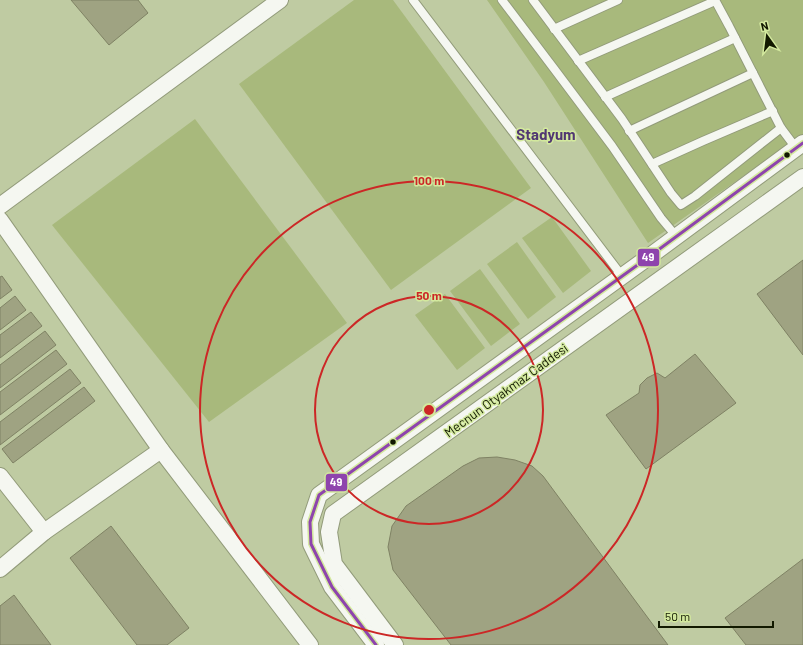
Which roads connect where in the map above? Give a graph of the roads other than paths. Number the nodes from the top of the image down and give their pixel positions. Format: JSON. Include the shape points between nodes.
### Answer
{"nodes":[{"id":1,"x":280,"y":0,"type":"edge"},
{"id":2,"x":413,"y":0,"type":"edge"},
{"id":3,"x":502,"y":0,"type":"edge"},
{"id":4,"x":533,"y":0,"type":"edge"},
{"id":5,"x":618,"y":0,"type":"edge"},
{"id":6,"x":715,"y":0,"type":"edge"},
{"id":7,"x":554,"y":29,"type":"junction"},
{"id":8,"x":735,"y":38,"type":"junction"},
{"id":9,"x":578,"y":61,"type":"junction"},
{"id":10,"x":754,"y":73,"type":"junction"},
{"id":11,"x":605,"y":97,"type":"junction"},
{"id":12,"x":773,"y":111,"type":"junction"},
{"id":13,"x":781,"y":128,"type":"junction"},
{"id":14,"x":630,"y":131,"type":"junction"},
{"id":15,"x":799,"y":145,"type":"edge"},
{"id":16,"x":652,"y":164,"type":"junction"},
{"id":17,"x":803,"y":176,"type":"edge"},
{"id":18,"x":0,"y":206,"type":"edge"},
{"id":19,"x":0,"y":220,"type":"edge"},
{"id":20,"x":676,"y":236,"type":"junction"},
{"id":21,"x":622,"y":276,"type":"junction"},
{"id":22,"x":160,"y":450,"type":"junction"},
{"id":23,"x":0,"y":476,"type":"edge"},
{"id":24,"x":44,"y":532,"type":"junction"},
{"id":25,"x":0,"y":569,"type":"edge"},
{"id":26,"x":310,"y":645,"type":"edge"},
{"id":27,"x":376,"y":645,"type":"edge"},
{"id":28,"x":395,"y":645,"type":"edge"}],
"edges":[{"from":1,"to":18,"type":"street"},
{"from":2,"to":21,"type":"lane"},
{"from":3,"to":20,"type":"lane","via":[[612,146],[660,218]]},
{"from":4,"to":7,"type":"lane"},
{"from":5,"to":7,"type":"lane"},
{"from":6,"to":8,"type":"lane"},
{"from":6,"to":9,"type":"lane"},
{"from":7,"to":9,"type":"lane"},
{"from":8,"to":10,"type":"lane"},
{"from":8,"to":11,"type":"lane"},
{"from":9,"to":11,"type":"lane"},
{"from":10,"to":12,"type":"lane"},
{"from":10,"to":14,"type":"lane"},
{"from":11,"to":14,"type":"lane"},
{"from":12,"to":13,"type":"lane"},
{"from":12,"to":16,"type":"lane"},
{"from":13,"to":15,"type":"lane"},
{"from":13,"to":16,"type":"lane","via":[[681,205]]},
{"from":14,"to":16,"type":"lane"},
{"from":15,"to":20,"type":"street","name":"Mecnun Otyakmaz Caddesi"},
{"from":17,"to":28,"type":"street","name":"Mecnun Otyakmaz Caddesi","via":[[333,514],[329,532],[334,564]]},
{"from":19,"to":22,"type":"street"},
{"from":20,"to":21,"type":"street","name":"Mecnun Otyakmaz Caddesi"},
{"from":21,"to":27,"type":"street","name":"Mecnun Otyakmaz Caddesi","via":[[319,495],[310,522],[311,544],[332,587]]},
{"from":22,"to":24,"type":"street"},
{"from":22,"to":26,"type":"street"},
{"from":23,"to":24,"type":"street"},
{"from":24,"to":25,"type":"street"}]}
